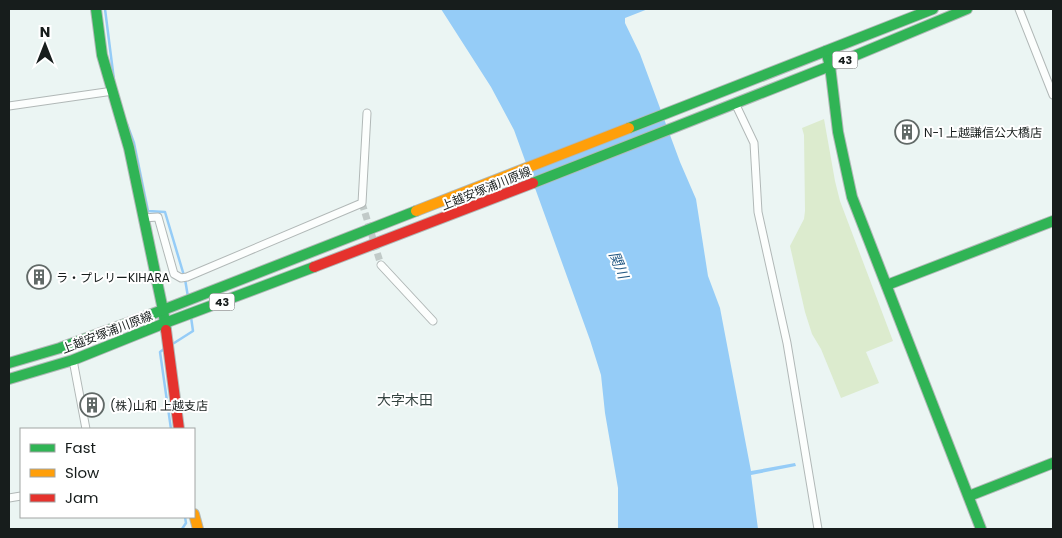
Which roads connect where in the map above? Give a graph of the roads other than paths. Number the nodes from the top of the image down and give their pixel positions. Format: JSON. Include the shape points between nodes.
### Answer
{"nodes":[{"id":1,"x":96,"y":9,"type":"edge"},
{"id":2,"x":933,"y":9,"type":"edge"},
{"id":3,"x":967,"y":9,"type":"edge"},
{"id":4,"x":1019,"y":9,"type":"edge"},
{"id":5,"x":826,"y":51,"type":"junction"},
{"id":6,"x":830,"y":66,"type":"junction"},
{"id":7,"x":113,"y":91,"type":"junction"},
{"id":8,"x":1053,"y":95,"type":"edge"},
{"id":9,"x":735,"y":104,"type":"junction"},
{"id":10,"x":9,"y":106,"type":"edge"},
{"id":11,"x":367,"y":113,"type":"dead end"},
{"id":12,"x":143,"y":218,"type":"junction"},
{"id":13,"x":1053,"y":221,"type":"edge"},
{"id":14,"x":381,"y":265,"type":"tunnel mouth"},
{"id":15,"x":887,"y":285,"type":"junction"},
{"id":16,"x":163,"y":310,"type":"junction"},
{"id":17,"x":433,"y":321,"type":"dead end"},
{"id":18,"x":165,"y":323,"type":"junction"},
{"id":19,"x":73,"y":360,"type":"junction"},
{"id":20,"x":9,"y":363,"type":"edge"},
{"id":21,"x":9,"y":379,"type":"edge"},
{"id":22,"x":86,"y":428,"type":"edge"},
{"id":23,"x":179,"y":428,"type":"edge"},
{"id":24,"x":1053,"y":463,"type":"edge"},
{"id":25,"x":969,"y":496,"type":"junction"},
{"id":26,"x":818,"y":529,"type":"edge"},
{"id":27,"x":981,"y":529,"type":"edge"}],
"edges":[{"from":1,"to":7,"type":"main road","via":[[102,55]]},
{"from":2,"to":5,"type":"main road","name":"上越安塚浦川原線","number":"43"},
{"from":3,"to":6,"type":"main road","name":"上越安塚浦川原線","number":"43"},
{"from":4,"to":8,"type":"street"},
{"from":5,"to":6,"type":"main road"},
{"from":5,"to":16,"type":"main road","name":"上越安塚浦川原線","number":"43"},
{"from":6,"to":9,"type":"main road","name":"上越安塚浦川原線","number":"43"},
{"from":6,"to":15,"type":"main road","via":[[838,132],[852,197]]},
{"from":7,"to":10,"type":"street"},
{"from":7,"to":12,"type":"main road"},
{"from":9,"to":18,"type":"main road","name":"上越安塚浦川原線","number":"43"},
{"from":9,"to":26,"type":"street","via":[[754,143],[758,212],[788,343]]},
{"from":11,"to":12,"type":"street","via":[[362,203],[181,278],[174,274],[158,218]]},
{"from":12,"to":16,"type":"main road"},
{"from":13,"to":15,"type":"main road"},
{"from":14,"to":17,"type":"street"},
{"from":15,"to":25,"type":"main road"},
{"from":16,"to":18,"type":"main road"},
{"from":16,"to":20,"type":"main road","name":"上越安塚浦川原線","number":"43"},
{"from":18,"to":19,"type":"main road","name":"上越安塚浦川原線","number":"43"},
{"from":18,"to":23,"type":"main road"},
{"from":19,"to":21,"type":"main road","name":"上越安塚浦川原線","number":"43"},
{"from":19,"to":22,"type":"street"},
{"from":24,"to":25,"type":"main road"},
{"from":25,"to":27,"type":"main road"}]}
